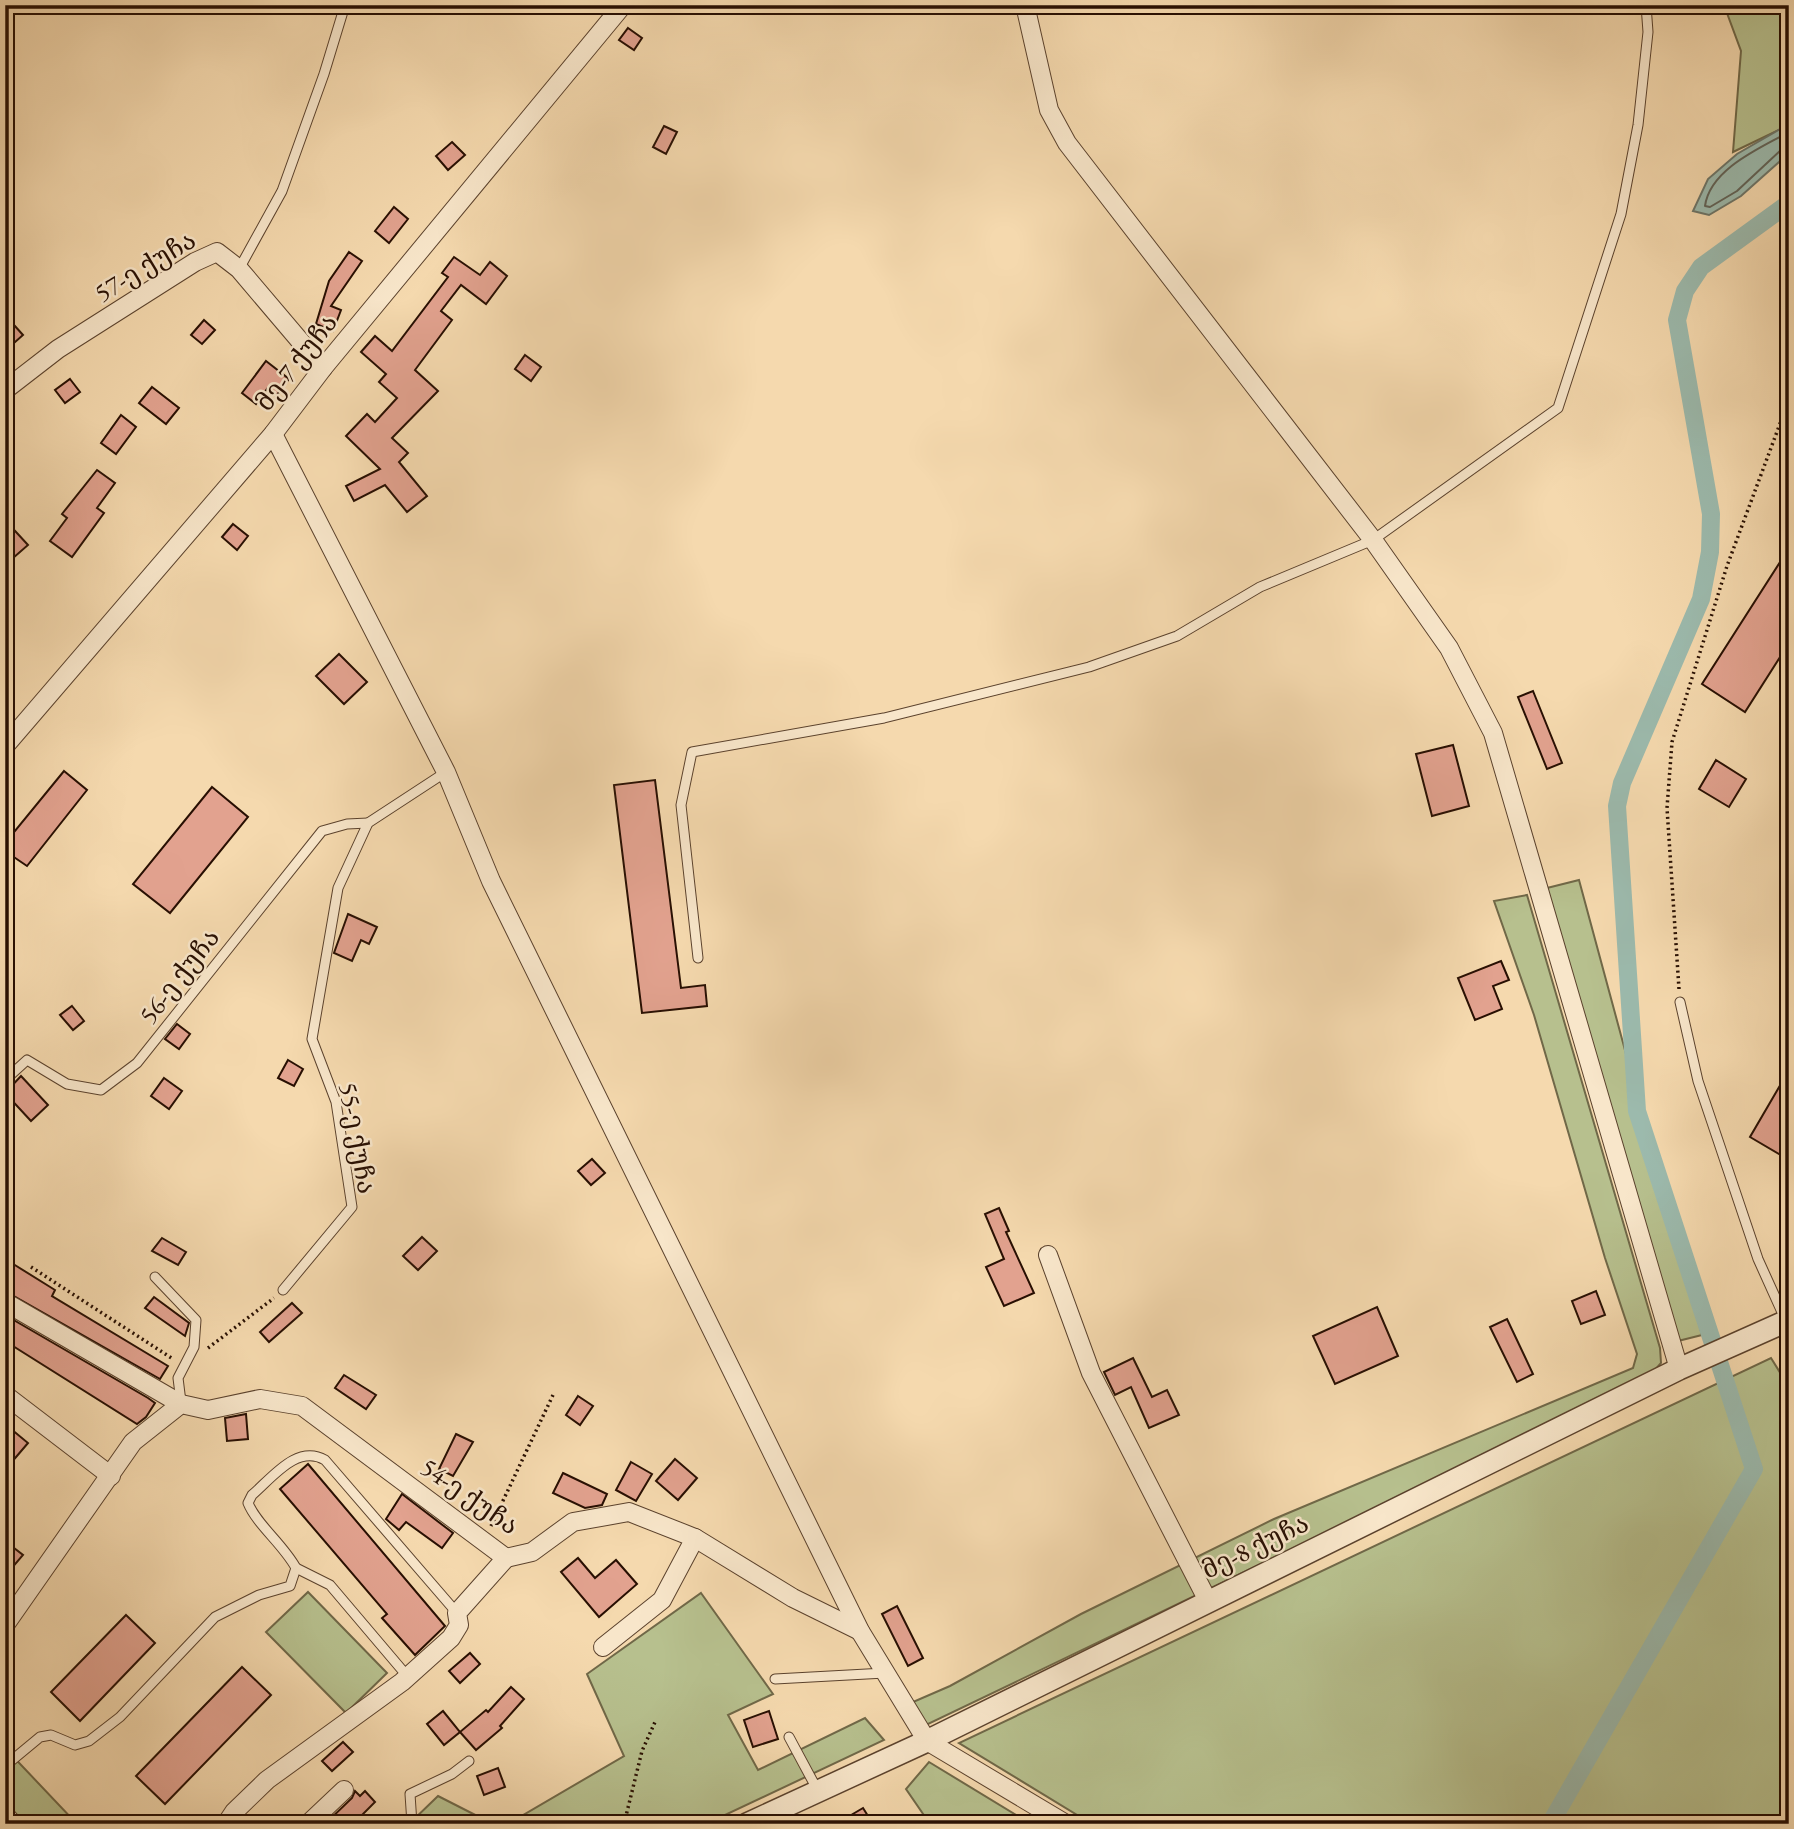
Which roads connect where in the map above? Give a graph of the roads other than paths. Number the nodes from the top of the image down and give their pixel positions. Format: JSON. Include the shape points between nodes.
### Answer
{"nodes":[{"id":1,"x":345,"y":5,"type":"edge"},
{"id":2,"x":622,"y":5,"type":"edge"},
{"id":3,"x":1025,"y":5,"type":"edge"},
{"id":4,"x":1646,"y":5,"type":"edge"},
{"id":5,"x":239,"y":269,"type":"junction"},
{"id":6,"x":323,"y":368,"type":"junction"},
{"id":7,"x":5,"y":390,"type":"edge"},
{"id":8,"x":273,"y":434,"type":"junction"},
{"id":9,"x":1373,"y":540,"type":"junction"},
{"id":10,"x":5,"y":746,"type":"edge"},
{"id":11,"x":446,"y":772,"type":"junction"},
{"id":12,"x":368,"y":823,"type":"junction"},
{"id":13,"x":698,"y":958,"type":"dead end"},
{"id":14,"x":1680,"y":1002,"type":"road end"},
{"id":15,"x":5,"y":1080,"type":"edge"},
{"id":16,"x":1048,"y":1255,"type":"dead end"},
{"id":17,"x":155,"y":1277,"type":"dead end"},
{"id":18,"x":283,"y":1290,"type":"road end"},
{"id":19,"x":5,"y":1302,"type":"edge"},
{"id":20,"x":1788,"y":1324,"type":"edge"},
{"id":21,"x":1679,"y":1369,"type":"junction"},
{"id":22,"x":5,"y":1395,"type":"edge"},
{"id":23,"x":181,"y":1404,"type":"junction"},
{"id":24,"x":111,"y":1476,"type":"junction"},
{"id":25,"x":695,"y":1538,"type":"junction"},
{"id":26,"x":506,"y":1558,"type":"junction"},
{"id":27,"x":296,"y":1568,"type":"junction"},
{"id":28,"x":1208,"y":1601,"type":"junction"},
{"id":29,"x":457,"y":1613,"type":"junction"},
{"id":30,"x":5,"y":1625,"type":"edge"},
{"id":31,"x":860,"y":1631,"type":"junction"},
{"id":32,"x":603,"y":1647,"type":"dead end"},
{"id":33,"x":886,"y":1673,"type":"junction"},
{"id":34,"x":408,"y":1677,"type":"junction"},
{"id":35,"x":775,"y":1679,"type":"dead end"},
{"id":36,"x":789,"y":1737,"type":"dead end"},
{"id":37,"x":927,"y":1741,"type":"junction"},
{"id":38,"x":469,"y":1761,"type":"dead end"},
{"id":39,"x":5,"y":1766,"type":"edge"},
{"id":40,"x":344,"y":1790,"type":"dead end"},
{"id":41,"x":818,"y":1791,"type":"junction"},
{"id":42,"x":5,"y":1815,"type":"edge"},
{"id":43,"x":13,"y":1824,"type":"edge"},
{"id":44,"x":226,"y":1824,"type":"edge"},
{"id":45,"x":308,"y":1824,"type":"edge"},
{"id":46,"x":412,"y":1824,"type":"edge"},
{"id":47,"x":747,"y":1824,"type":"edge"},
{"id":48,"x":1066,"y":1824,"type":"edge"}],
"edges":[{"from":1,"to":5,"type":"lane","via":[[282,191]]},
{"from":2,"to":6,"type":"street","name":"მე-7 ქუჩა"},
{"from":3,"to":9,"type":"street","via":[[1049,110],[1067,143]]},
{"from":4,"to":9,"type":"lane","via":[[1648,32],[1638,125],[1621,214],[1558,408]]},
{"from":5,"to":6,"type":"street","name":"57-ე ქუჩა"},
{"from":5,"to":7,"type":"street","name":"57-ე ქუჩა","via":[[217,253],[195,262],[58,349]]},
{"from":6,"to":8,"type":"street","name":"მე-7 ქუჩა"},
{"from":8,"to":10,"type":"street","name":"მე-7 ქუჩა"},
{"from":8,"to":11,"type":"street"},
{"from":9,"to":13,"type":"lane","via":[[1260,587],[1177,636],[1089,667],[884,718],[692,752],[681,805]]},
{"from":9,"to":21,"type":"street","via":[[1449,648],[1493,733]]},
{"from":11,"to":12,"type":"lane"},
{"from":11,"to":31,"type":"street","via":[[491,881]]},
{"from":12,"to":15,"type":"lane","name":"56-ე ქუჩა","via":[[322,831],[137,1063],[101,1090],[67,1084],[27,1060]]},
{"from":12,"to":18,"type":"lane","name":"55-ე ქუჩა","via":[[338,888],[312,1040],[336,1102],[352,1207]]},
{"from":14,"to":20,"type":"lane","via":[[1698,1081],[1758,1259]]},
{"from":16,"to":28,"type":"street","via":[[1091,1373]]},
{"from":17,"to":23,"type":"lane","via":[[196,1320],[194,1347],[178,1378]]},
{"from":19,"to":23,"type":"street"},
{"from":20,"to":21,"type":"street","name":"მე-8 ქუჩა"},
{"from":21,"to":28,"type":"street","name":"მე-8 ქუჩა"},
{"from":22,"to":24,"type":"street"},
{"from":23,"to":24,"type":"street","via":[[132,1441]]},
{"from":23,"to":26,"type":"street","name":"54-ე ქუჩა","via":[[208,1409],[260,1399],[302,1406]]},
{"from":24,"to":30,"type":"street"},
{"from":25,"to":26,"type":"street","name":"54-ე ქუჩა","via":[[629,1512],[573,1522],[532,1552]]},
{"from":25,"to":31,"type":"street","name":"54-ე ქუჩა","via":[[793,1598]]},
{"from":25,"to":32,"type":"street","via":[[662,1600]]},
{"from":26,"to":29,"type":"street"},
{"from":27,"to":29,"type":"lane","via":[[248,1503],[300,1455],[313,1453],[325,1461]]},
{"from":27,"to":34,"type":"lane","via":[[330,1585]]},
{"from":27,"to":39,"type":"lane","via":[[290,1586],[259,1595],[215,1617],[120,1717],[89,1741],[75,1745],[51,1735],[40,1737]]},
{"from":28,"to":37,"type":"street","name":"მე-8 ქუჩა"},
{"from":29,"to":34,"type":"street","via":[[459,1625],[451,1638]]},
{"from":31,"to":33,"type":"street"},
{"from":33,"to":35,"type":"lane"},
{"from":33,"to":37,"type":"street"},
{"from":34,"to":44,"type":"street","via":[[267,1780]]},
{"from":36,"to":41,"type":"lane"},
{"from":37,"to":41,"type":"street","name":"მე-8 ქუჩა"},
{"from":37,"to":48,"type":"street"},
{"from":38,"to":46,"type":"lane","via":[[410,1794]]},
{"from":40,"to":45,"type":"street"},
{"from":41,"to":47,"type":"street","name":"მე-8 ქუჩა"},
{"from":42,"to":43,"type":"street"}]}
